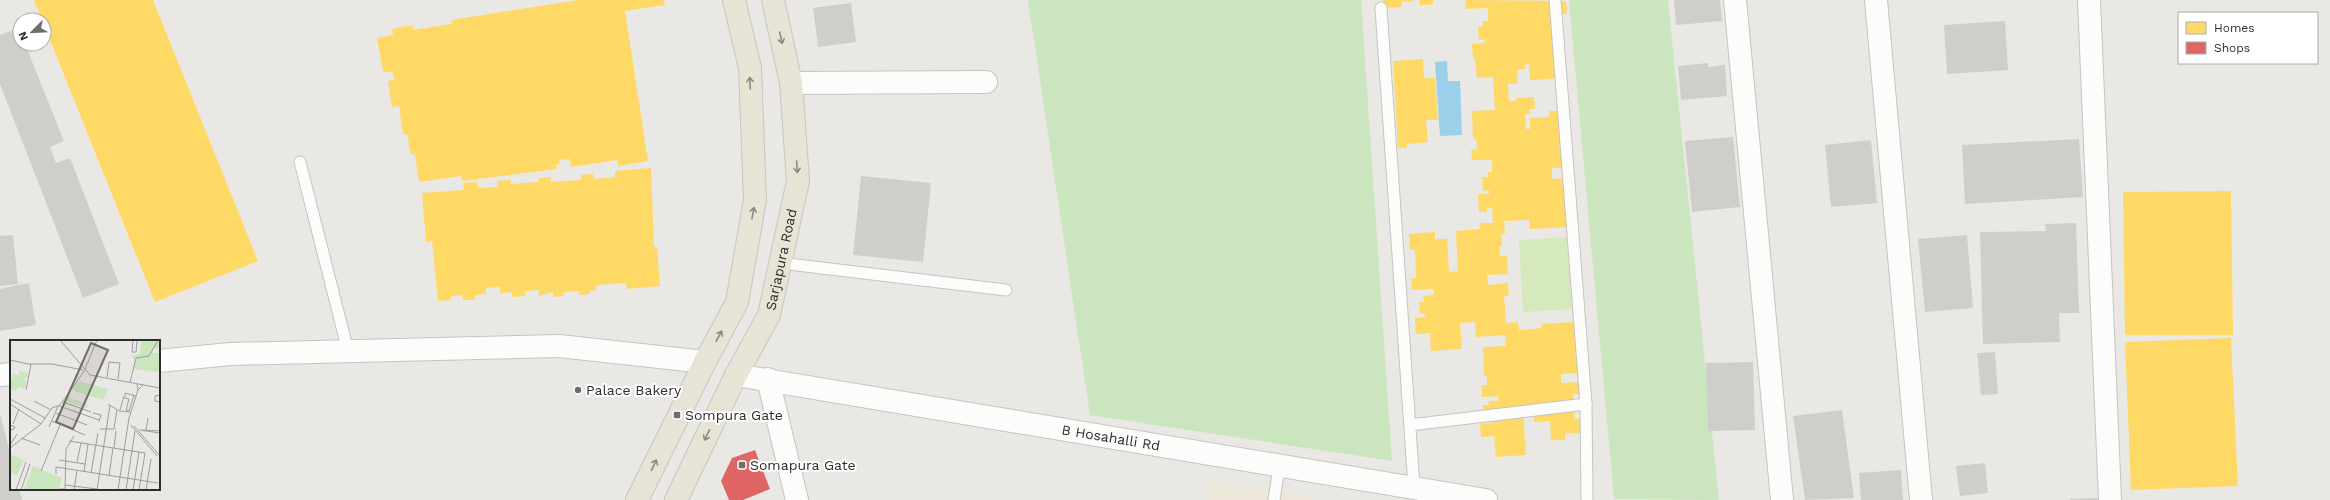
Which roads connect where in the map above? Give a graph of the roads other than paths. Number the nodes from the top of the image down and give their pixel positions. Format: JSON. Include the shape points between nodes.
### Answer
{"nodes":[{"id":1,"x":734,"y":0,"type":"edge"},
{"id":2,"x":773,"y":0,"type":"edge"},
{"id":3,"x":1555,"y":0,"type":"edge"},
{"id":4,"x":1735,"y":0,"type":"edge"},
{"id":5,"x":1876,"y":0,"type":"edge"},
{"id":6,"x":2089,"y":0,"type":"edge"},
{"id":7,"x":1380,"y":8,"type":"dead end"},
{"id":8,"x":986,"y":82,"type":"dead end"},
{"id":9,"x":791,"y":83,"type":"junction"},
{"id":10,"x":300,"y":162,"type":"dead end"},
{"id":11,"x":780,"y":263,"type":"junction"},
{"id":12,"x":1006,"y":290,"type":"dead end"},
{"id":13,"x":348,"y":351,"type":"junction"},
{"id":14,"x":160,"y":361,"type":"edge"},
{"id":15,"x":705,"y":362,"type":"junction"},
{"id":16,"x":10,"y":374,"type":"edge"},
{"id":17,"x":0,"y":375,"type":"edge"},
{"id":18,"x":736,"y":375,"type":"junction"},
{"id":19,"x":768,"y":379,"type":"junction"},
{"id":20,"x":1586,"y":404,"type":"junction"},
{"id":21,"x":1410,"y":425,"type":"junction"},
{"id":22,"x":1279,"y":467,"type":"junction"},
{"id":23,"x":1414,"y":487,"type":"junction"},
{"id":24,"x":637,"y":500,"type":"edge"},
{"id":25,"x":676,"y":500,"type":"edge"},
{"id":26,"x":797,"y":500,"type":"edge"},
{"id":27,"x":1274,"y":500,"type":"edge"},
{"id":28,"x":1486,"y":500,"type":"edge"},
{"id":29,"x":1587,"y":500,"type":"edge"},
{"id":30,"x":1782,"y":500,"type":"edge"},
{"id":31,"x":1922,"y":500,"type":"edge"},
{"id":32,"x":2110,"y":500,"type":"edge"}],
"edges":[{"from":15,"to":1,"type":"main road","one_way":true,"via":[[738,302],[755,200],[750,68]]},
{"from":2,"to":9,"type":"main road","name":"Sarjapura Road","one_way":true},
{"from":3,"to":20,"type":"lane"},
{"from":4,"to":30,"type":"street"},
{"from":5,"to":31,"type":"street"},
{"from":6,"to":32,"type":"street"},
{"from":7,"to":21,"type":"lane"},
{"from":8,"to":9,"type":"street"},
{"from":9,"to":11,"type":"main road","name":"Sarjapura Road","one_way":true,"via":[[798,181]]},
{"from":10,"to":13,"type":"lane"},
{"from":11,"to":12,"type":"lane"},
{"from":11,"to":18,"type":"main road","name":"Sarjapura Road","via":[[769,315]]},
{"from":13,"to":14,"type":"street","via":[[230,354]]},
{"from":13,"to":15,"type":"street","via":[[559,346]]},
{"from":24,"to":15,"type":"main road","one_way":true},
{"from":16,"to":17,"type":"street"},
{"from":18,"to":19,"type":"street","name":"B Hosahalli Rd"},
{"from":18,"to":25,"type":"main road","name":"Sarjapura Road","one_way":true},
{"from":19,"to":22,"type":"street","name":"B Hosahalli Rd"},
{"from":19,"to":26,"type":"street"},
{"from":20,"to":21,"type":"lane"},
{"from":20,"to":29,"type":"lane"},
{"from":21,"to":23,"type":"lane"},
{"from":22,"to":23,"type":"street","name":"B Hosahalli Rd"},
{"from":22,"to":27,"type":"lane"},
{"from":23,"to":28,"type":"street","name":"B Hosahalli Rd"}]}
